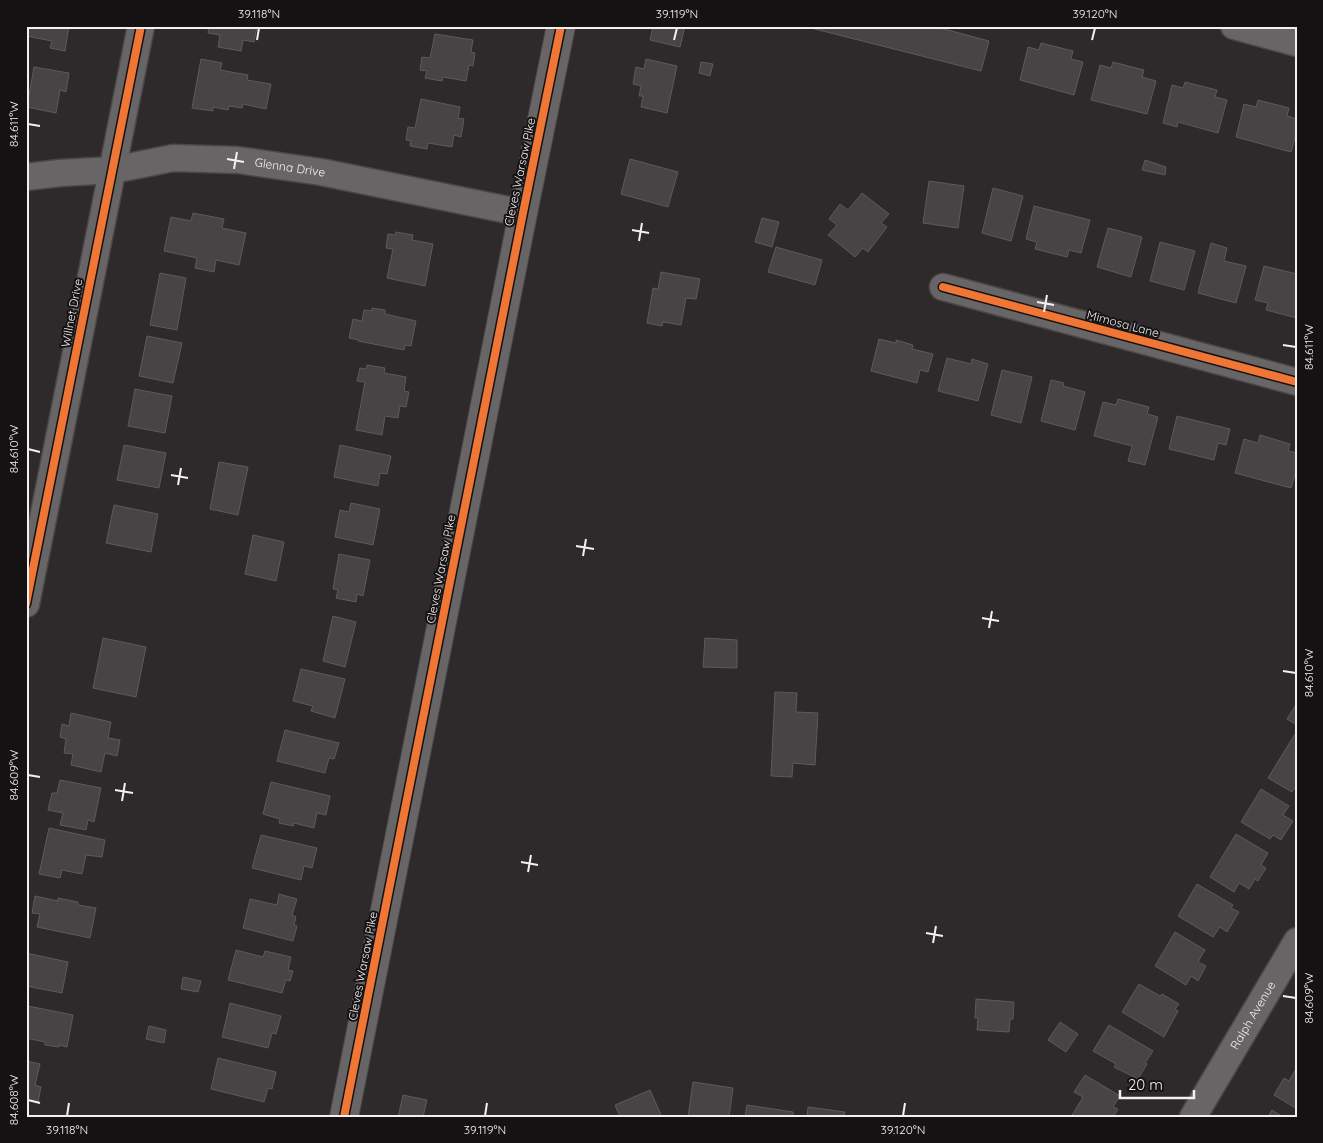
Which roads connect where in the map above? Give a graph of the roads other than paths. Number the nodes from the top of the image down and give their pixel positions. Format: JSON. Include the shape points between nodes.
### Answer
{"nodes":[{"id":1,"x":141,"y":26,"type":"edge"},
{"id":2,"x":561,"y":26,"type":"edge"},
{"id":3,"x":1234,"y":26,"type":"edge"},
{"id":4,"x":1297,"y":43,"type":"edge"},
{"id":5,"x":113,"y":170,"type":"junction"},
{"id":6,"x":26,"y":177,"type":"edge"},
{"id":7,"x":523,"y":213,"type":"junction"},
{"id":8,"x":943,"y":287,"type":"dead end"},
{"id":9,"x":1297,"y":382,"type":"edge"},
{"id":10,"x":26,"y":604,"type":"edge"},
{"id":11,"x":1297,"y":941,"type":"edge"},
{"id":12,"x":344,"y":1117,"type":"edge"},
{"id":13,"x":1193,"y":1117,"type":"edge"}],
"edges":[{"from":1,"to":5,"type":"street","name":"Willnet Drive"},
{"from":2,"to":7,"type":"street","name":"Cleves Warsaw Pike"},
{"from":3,"to":4,"type":"street"},
{"from":5,"to":6,"type":"street","name":"Glenna Drive"},
{"from":5,"to":7,"type":"street","name":"Glenna Drive","via":[[173,158],[238,160],[321,172]]},
{"from":5,"to":10,"type":"street","name":"Willnet Drive"},
{"from":7,"to":12,"type":"street","name":"Cleves Warsaw Pike"},
{"from":8,"to":9,"type":"street","name":"Mimosa Lane"},
{"from":11,"to":13,"type":"street","name":"Ralph Avenue"}]}
